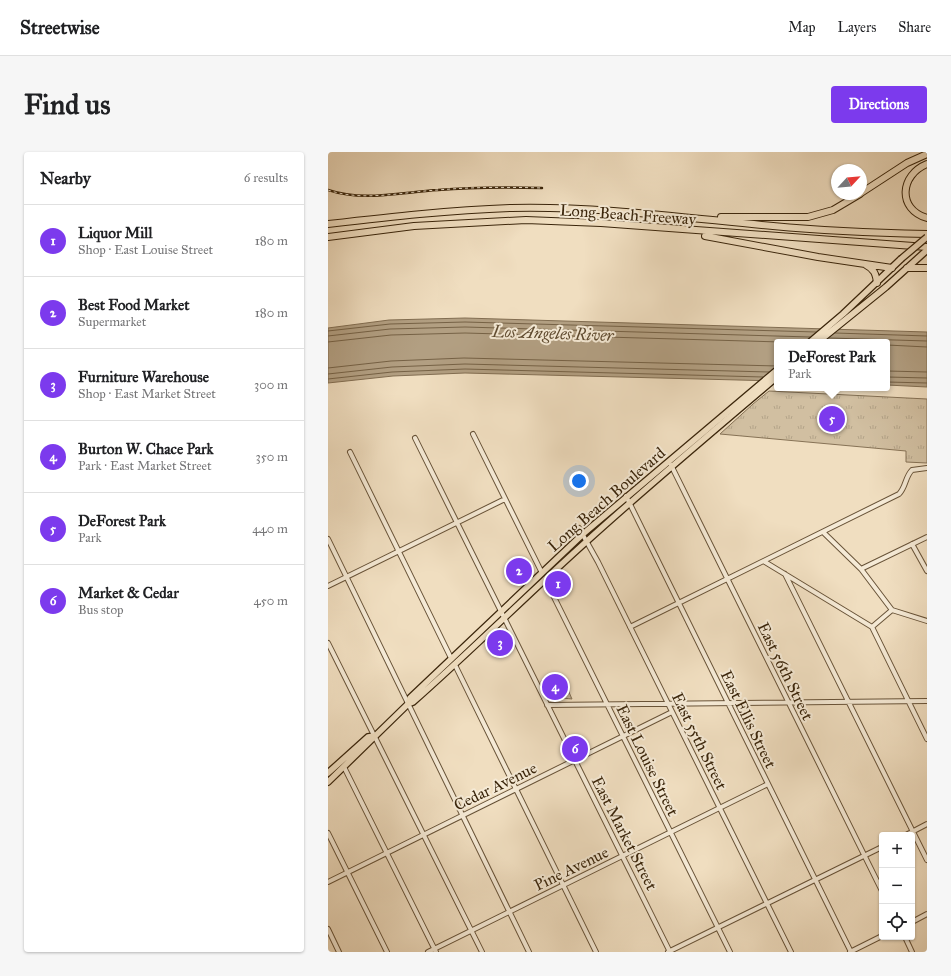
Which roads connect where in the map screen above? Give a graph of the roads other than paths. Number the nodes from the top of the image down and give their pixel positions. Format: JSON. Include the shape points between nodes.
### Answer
{"nodes":[{"id":1,"x":927,"y":154,"type":"edge"},
{"id":2,"x":927,"y":164,"type":"edge"},
{"id":3,"x":867,"y":189,"type":"edge"},
{"id":4,"x":850,"y":200,"type":"edge"},
{"id":5,"x":689,"y":217,"type":"junction"},
{"id":6,"x":927,"y":218,"type":"edge"},
{"id":7,"x":328,"y":224,"type":"edge"},
{"id":8,"x":674,"y":230,"type":"junction"},
{"id":9,"x":927,"y":236,"type":"edge"},
{"id":10,"x":328,"y":237,"type":"edge"},
{"id":11,"x":927,"y":247,"type":"edge"},
{"id":12,"x":927,"y":250,"type":"edge"},
{"id":13,"x":863,"y":263,"type":"junction"},
{"id":14,"x":892,"y":268,"type":"junction"},
{"id":15,"x":907,"y":268,"type":"junction"},
{"id":16,"x":927,"y":268,"type":"edge"},
{"id":17,"x":876,"y":283,"type":"junction"},
{"id":18,"x":845,"y":316,"type":"junction"},
{"id":19,"x":814,"y":339,"type":"edge"},
{"id":20,"x":821,"y":339,"type":"edge"},
{"id":21,"x":774,"y":372,"type":"edge"},
{"id":22,"x":774,"y":380,"type":"edge"},
{"id":23,"x":473,"y":434,"type":"dead end"},
{"id":24,"x":415,"y":438,"type":"dead end"},
{"id":25,"x":350,"y":452,"type":"dead end"},
{"id":26,"x":670,"y":463,"type":"junction"},
{"id":27,"x":927,"y":468,"type":"edge"},
{"id":28,"x":626,"y":496,"type":"junction"},
{"id":29,"x":505,"y":499,"type":"junction"},
{"id":30,"x":630,"y":503,"type":"junction"},
{"id":31,"x":457,"y":521,"type":"junction"},
{"id":32,"x":579,"y":528,"type":"dead end"},
{"id":33,"x":823,"y":532,"type":"junction"},
{"id":34,"x":583,"y":534,"type":"junction"},
{"id":35,"x":927,"y":537,"type":"edge"},
{"id":36,"x":328,"y":539,"type":"edge"},
{"id":37,"x":587,"y":541,"type":"junction"},
{"id":38,"x":912,"y":544,"type":"junction"},
{"id":39,"x":398,"y":550,"type":"junction"},
{"id":40,"x":765,"y":562,"type":"junction"},
{"id":41,"x":861,"y":569,"type":"junction"},
{"id":42,"x":927,"y":571,"type":"edge"},
{"id":43,"x":542,"y":573,"type":"junction"},
{"id":44,"x":785,"y":574,"type":"junction"},
{"id":45,"x":347,"y":576,"type":"junction"},
{"id":46,"x":545,"y":579,"type":"junction"},
{"id":47,"x":728,"y":580,"type":"junction"},
{"id":48,"x":328,"y":586,"type":"edge"},
{"id":49,"x":679,"y":603,"type":"junction"},
{"id":50,"x":892,"y":610,"type":"junction"},
{"id":51,"x":501,"y":612,"type":"junction"},
{"id":52,"x":504,"y":618,"type":"junction"},
{"id":53,"x":927,"y":621,"type":"edge"},
{"id":54,"x":630,"y":627,"type":"junction"},
{"id":55,"x":872,"y":627,"type":"junction"},
{"id":56,"x":328,"y":643,"type":"edge"},
{"id":57,"x":451,"y":658,"type":"junction"},
{"id":58,"x":454,"y":665,"type":"junction"},
{"id":59,"x":908,"y":701,"type":"junction"},
{"id":60,"x":927,"y":701,"type":"edge"},
{"id":61,"x":728,"y":703,"type":"junction"},
{"id":62,"x":789,"y":703,"type":"junction"},
{"id":63,"x":849,"y":703,"type":"junction"},
{"id":64,"x":408,"y":704,"type":"junction"},
{"id":65,"x":607,"y":704,"type":"junction"},
{"id":66,"x":668,"y":704,"type":"junction"},
{"id":67,"x":547,"y":705,"type":"junction"},
{"id":68,"x":672,"y":712,"type":"junction"},
{"id":69,"x":374,"y":736,"type":"junction"},
{"id":70,"x":623,"y":736,"type":"junction"},
{"id":71,"x":927,"y":739,"type":"edge"},
{"id":72,"x":575,"y":760,"type":"junction"},
{"id":73,"x":344,"y":767,"type":"junction"},
{"id":74,"x":328,"y":773,"type":"edge"},
{"id":75,"x":328,"y":782,"type":"edge"},
{"id":76,"x":768,"y":784,"type":"junction"},
{"id":77,"x":516,"y":789,"type":"junction"},
{"id":78,"x":720,"y":808,"type":"junction"},
{"id":79,"x":461,"y":816,"type":"junction"},
{"id":80,"x":927,"y":824,"type":"edge"},
{"id":81,"x":670,"y":832,"type":"junction"},
{"id":82,"x":913,"y":832,"type":"joint"},
{"id":83,"x":328,"y":833,"type":"edge"},
{"id":84,"x":424,"y":835,"type":"junction"},
{"id":85,"x":915,"y":836,"type":"edge"},
{"id":86,"x":879,"y":848,"type":"edge"},
{"id":87,"x":387,"y":853,"type":"junction"},
{"id":88,"x":622,"y":856,"type":"junction"},
{"id":89,"x":864,"y":856,"type":"junction"},
{"id":90,"x":927,"y":860,"type":"edge"},
{"id":91,"x":348,"y":872,"type":"junction"},
{"id":92,"x":815,"y":880,"type":"junction"},
{"id":93,"x":328,"y":882,"type":"edge"},
{"id":94,"x":563,"y":885,"type":"junction"},
{"id":95,"x":879,"y":886,"type":"edge"},
{"id":96,"x":767,"y":904,"type":"junction"},
{"id":97,"x":509,"y":912,"type":"junction"},
{"id":98,"x":927,"y":914,"type":"edge"},
{"id":99,"x":915,"y":920,"type":"edge"},
{"id":100,"x":718,"y":928,"type":"junction"},
{"id":101,"x":328,"y":929,"type":"edge"},
{"id":102,"x":472,"y":930,"type":"junction"},
{"id":103,"x":879,"y":938,"type":"edge"},
{"id":104,"x":906,"y":940,"type":"edge"},
{"id":105,"x":435,"y":950,"type":"edge"},
{"id":106,"x":339,"y":952,"type":"edge"},
{"id":107,"x":387,"y":952,"type":"edge"},
{"id":108,"x":428,"y":952,"type":"edge"},
{"id":109,"x":482,"y":952,"type":"edge"},
{"id":110,"x":529,"y":952,"type":"edge"},
{"id":111,"x":596,"y":952,"type":"edge"},
{"id":112,"x":669,"y":952,"type":"edge"},
{"id":113,"x":730,"y":952,"type":"edge"},
{"id":114,"x":791,"y":952,"type":"edge"},
{"id":115,"x":851,"y":952,"type":"edge"},
{"id":116,"x":912,"y":952,"type":"edge"}],
"edges":[{"from":1,"to":3,"type":"highway","via":[[907,163]]},
{"from":2,"to":6,"type":"highway","via":[[908,179],[906,194],[911,209]]},
{"from":4,"to":5,"type":"highway","via":[[833,210],[808,217]]},
{"from":5,"to":7,"type":"highway","name":"Long Beach Freeway","via":[[512,208],[413,214]]},
{"from":5,"to":9,"type":"highway","name":"Long Beach Freeway","via":[[774,226]]},
{"from":8,"to":10,"type":"highway","name":"Long Beach Freeway","via":[[526,220],[414,226]]},
{"from":8,"to":11,"type":"highway","name":"Long Beach Freeway"},
{"from":8,"to":13,"type":"highway"},
{"from":9,"to":14,"type":"main road","bridge":true},
{"from":12,"to":15,"type":"main road"},
{"from":13,"to":14,"type":"highway"},
{"from":13,"to":17,"type":"highway","via":[[876,274]]},
{"from":14,"to":15,"type":"main road"},
{"from":14,"to":17,"type":"main road"},
{"from":15,"to":16,"type":"highway"},
{"from":15,"to":18,"type":"main road"},
{"from":17,"to":18,"type":"main road"},
{"from":18,"to":19,"type":"main road"},
{"from":18,"to":20,"type":"main road"},
{"from":21,"to":26,"type":"main road","name":"Long Beach Boulevard","via":[[702,432]]},
{"from":22,"to":26,"type":"main road","name":"Long Beach Boulevard"},
{"from":23,"to":29,"type":"street"},
{"from":24,"to":31,"type":"street","name":"East Market Street"},
{"from":25,"to":39,"type":"street"},
{"from":26,"to":28,"type":"main road","name":"Long Beach Boulevard"},
{"from":26,"to":30,"type":"main road","name":"Long Beach Boulevard"},
{"from":26,"to":47,"type":"street","name":"East 56th Street"},
{"from":27,"to":33,"type":"street","via":[[914,468],[909,472],[904,488],[899,494]]},
{"from":28,"to":30,"type":"street","name":"East Ellis Street"},
{"from":28,"to":34,"type":"main road","name":"Long Beach Boulevard"},
{"from":29,"to":31,"type":"street"},
{"from":29,"to":43,"type":"street"},
{"from":30,"to":37,"type":"main road","name":"Long Beach Boulevard"},
{"from":30,"to":49,"type":"street","name":"East Ellis Street"},
{"from":31,"to":39,"type":"street"},
{"from":31,"to":51,"type":"street","name":"East Market Street"},
{"from":32,"to":34,"type":"street","name":"East 55th Street"},
{"from":33,"to":40,"type":"street"},
{"from":33,"to":41,"type":"street"},
{"from":34,"to":37,"type":"street","name":"East 55th Street"},
{"from":34,"to":43,"type":"main road","name":"Long Beach Boulevard"},
{"from":35,"to":38,"type":"street"},
{"from":36,"to":45,"type":"street"},
{"from":37,"to":46,"type":"main road","name":"Long Beach Boulevard"},
{"from":37,"to":54,"type":"street","name":"East 55th Street"},
{"from":38,"to":41,"type":"street"},
{"from":38,"to":42,"type":"street"},
{"from":39,"to":45,"type":"street"},
{"from":39,"to":57,"type":"street"},
{"from":40,"to":44,"type":"street"},
{"from":40,"to":47,"type":"street"},
{"from":41,"to":50,"type":"street"},
{"from":43,"to":51,"type":"main road","name":"Long Beach Boulevard"},
{"from":44,"to":55,"type":"street"},
{"from":44,"to":63,"type":"street"},
{"from":45,"to":48,"type":"street"},
{"from":45,"to":64,"type":"street"},
{"from":46,"to":52,"type":"main road","name":"Long Beach Boulevard"},
{"from":46,"to":65,"type":"street","name":"East Louise Street"},
{"from":47,"to":49,"type":"street"},
{"from":47,"to":62,"type":"street","name":"East 56th Street"},
{"from":49,"to":54,"type":"street"},
{"from":49,"to":61,"type":"street","name":"East Ellis Street"},
{"from":50,"to":53,"type":"street"},
{"from":50,"to":55,"type":"street"},
{"from":51,"to":52,"type":"street","name":"East Market Street"},
{"from":51,"to":57,"type":"main road","name":"Long Beach Boulevard"},
{"from":52,"to":58,"type":"main road","name":"Long Beach Boulevard"},
{"from":52,"to":67,"type":"street","name":"East Market Street"},
{"from":54,"to":66,"type":"street","name":"East 55th Street"},
{"from":55,"to":59,"type":"street"},
{"from":56,"to":69,"type":"street"},
{"from":57,"to":64,"type":"main road","name":"Long Beach Boulevard","via":[[410,698]]},
{"from":58,"to":64,"type":"main road","name":"Long Beach Boulevard"},
{"from":58,"to":77,"type":"street"},
{"from":59,"to":60,"type":"street"},
{"from":59,"to":63,"type":"street"},
{"from":59,"to":71,"type":"street"},
{"from":61,"to":62,"type":"street"},
{"from":61,"to":66,"type":"street"},
{"from":61,"to":76,"type":"street","name":"East Ellis Street"},
{"from":62,"to":63,"type":"street"},
{"from":62,"to":89,"type":"street","name":"East 56th Street"},
{"from":63,"to":82,"type":"street"},
{"from":64,"to":69,"type":"main road","name":"Long Beach Boulevard"},
{"from":64,"to":79,"type":"street"},
{"from":65,"to":66,"type":"street"},
{"from":65,"to":67,"type":"street"},
{"from":65,"to":70,"type":"street","name":"East Louise Street"},
{"from":66,"to":68,"type":"street","name":"East 55th Street"},
{"from":67,"to":72,"type":"street","name":"East Market Street"},
{"from":68,"to":70,"type":"street","name":"Cedar Avenue"},
{"from":68,"to":78,"type":"street","name":"East 55th Street"},
{"from":69,"to":73,"type":"main road","name":"Long Beach Boulevard","via":[[371,742]]},
{"from":69,"to":74,"type":"main road","name":"Long Beach Boulevard","via":[[368,737]]},
{"from":69,"to":84,"type":"street"},
{"from":70,"to":72,"type":"street","name":"Cedar Avenue"},
{"from":70,"to":81,"type":"street","name":"East Louise Street"},
{"from":72,"to":77,"type":"street","name":"Cedar Avenue"},
{"from":72,"to":88,"type":"street","name":"East Market Street"},
{"from":73,"to":75,"type":"main road","name":"Long Beach Boulevard"},
{"from":73,"to":87,"type":"street"},
{"from":76,"to":78,"type":"street","name":"Pine Avenue"},
{"from":76,"to":92,"type":"street","name":"East Ellis Street"},
{"from":77,"to":79,"type":"street","name":"Cedar Avenue"},
{"from":77,"to":94,"type":"street"},
{"from":78,"to":81,"type":"street","name":"Pine Avenue"},
{"from":78,"to":96,"type":"street","name":"East 55th Street"},
{"from":79,"to":84,"type":"street","name":"Cedar Avenue"},
{"from":79,"to":97,"type":"street"},
{"from":80,"to":82,"type":"street"},
{"from":81,"to":88,"type":"street","name":"Pine Avenue"},
{"from":81,"to":100,"type":"street","name":"East Louise Street"},
{"from":83,"to":91,"type":"street"},
{"from":84,"to":87,"type":"street","name":"Cedar Avenue"},
{"from":84,"to":102,"type":"street"},
{"from":85,"to":90,"type":"street"},
{"from":86,"to":89,"type":"street"},
{"from":87,"to":91,"type":"street","name":"Cedar Avenue"},
{"from":87,"to":105,"type":"street"},
{"from":88,"to":94,"type":"street","name":"Pine Avenue"},
{"from":88,"to":112,"type":"street","name":"East Market Street"},
{"from":89,"to":92,"type":"street"},
{"from":89,"to":95,"type":"street","name":"East 56th Street"},
{"from":91,"to":93,"type":"street","name":"Cedar Avenue"},
{"from":91,"to":107,"type":"street"},
{"from":92,"to":96,"type":"street"},
{"from":92,"to":115,"type":"street","name":"East Ellis Street"},
{"from":94,"to":97,"type":"street","name":"Pine Avenue"},
{"from":94,"to":111,"type":"street"},
{"from":96,"to":100,"type":"street"},
{"from":96,"to":114,"type":"street","name":"East 55th Street"},
{"from":97,"to":102,"type":"street","name":"Pine Avenue"},
{"from":97,"to":110,"type":"street"},
{"from":98,"to":99,"type":"street"},
{"from":100,"to":112,"type":"street"},
{"from":100,"to":113,"type":"street","name":"East Louise Street"},
{"from":101,"to":106,"type":"street"},
{"from":102,"to":105,"type":"street","name":"Pine Avenue"},
{"from":102,"to":109,"type":"street"},
{"from":103,"to":115,"type":"street"},
{"from":104,"to":116,"type":"street"},
{"from":105,"to":108,"type":"street","name":"Pine Avenue"}]}
